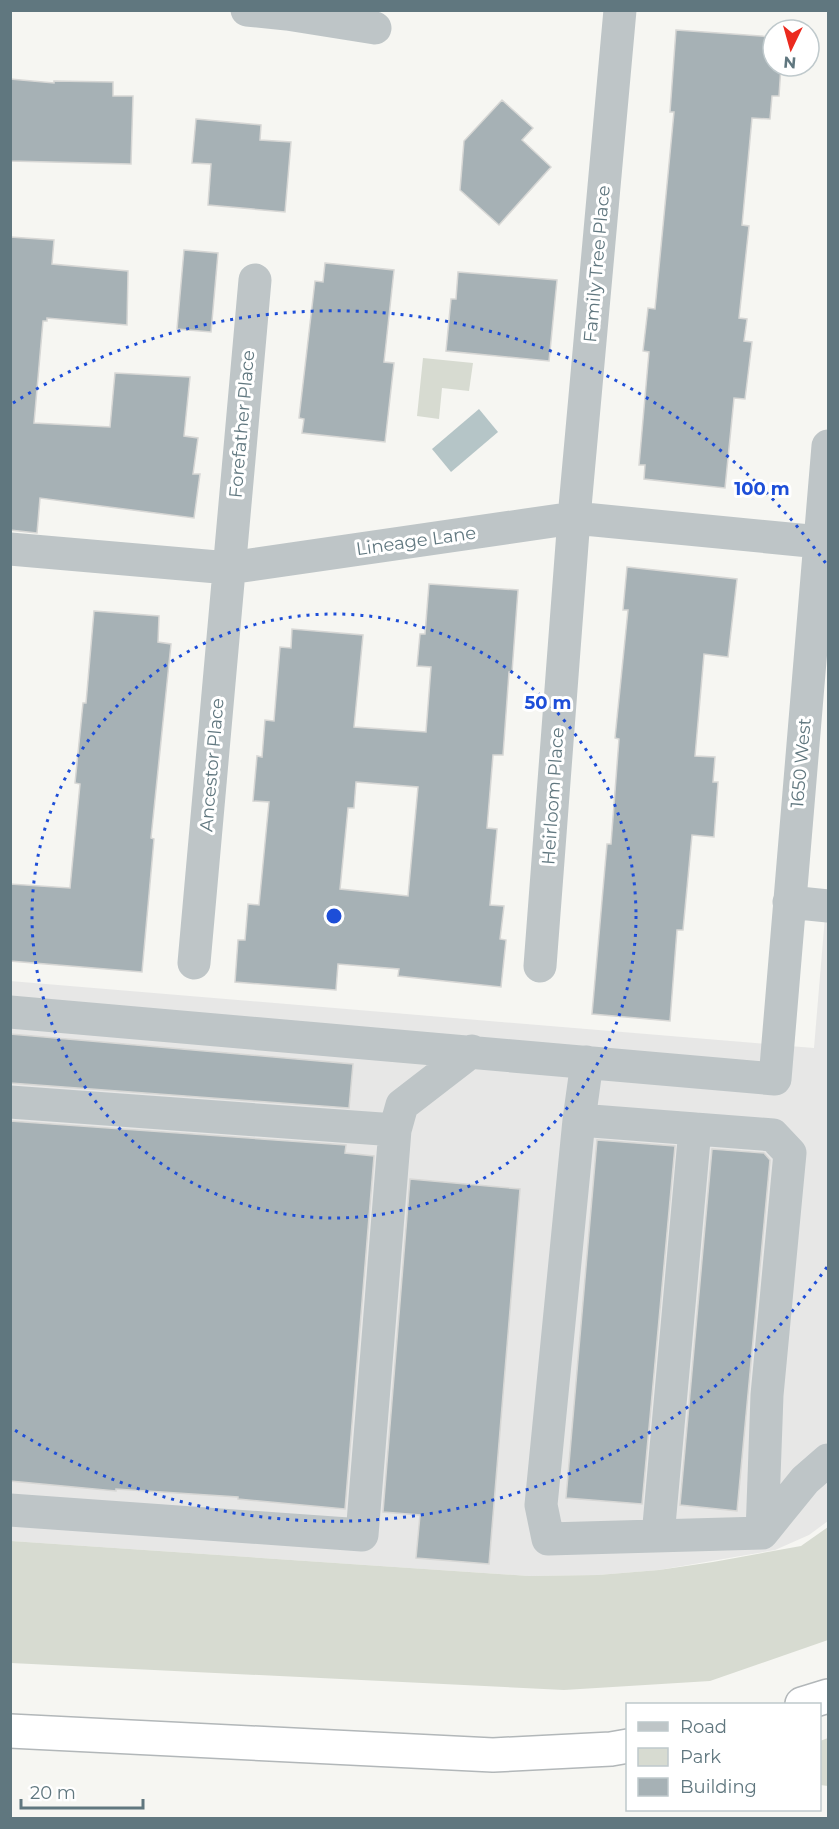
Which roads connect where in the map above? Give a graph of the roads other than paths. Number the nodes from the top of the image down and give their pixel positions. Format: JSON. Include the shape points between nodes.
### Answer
{"nodes":[{"id":1,"x":247,"y":10,"type":"edge"},
{"id":2,"x":620,"y":10,"type":"edge"},
{"id":3,"x":375,"y":28,"type":"dead end"},
{"id":4,"x":255,"y":279,"type":"dead end"},
{"id":5,"x":828,"y":446,"type":"edge"},
{"id":6,"x":574,"y":518,"type":"junction"},
{"id":7,"x":820,"y":542,"type":"junction"},
{"id":8,"x":10,"y":549,"type":"edge"},
{"id":9,"x":229,"y":568,"type":"junction"},
{"id":10,"x":789,"y":902,"type":"junction"},
{"id":11,"x":828,"y":906,"type":"edge"},
{"id":12,"x":194,"y":963,"type":"dead end"},
{"id":13,"x":540,"y":966,"type":"dead end"},
{"id":14,"x":10,"y":1012,"type":"edge"},
{"id":15,"x":472,"y":1051,"type":"junction"},
{"id":16,"x":586,"y":1062,"type":"junction"},
{"id":17,"x":10,"y":1102,"type":"edge"},
{"id":18,"x":579,"y":1120,"type":"junction"},
{"id":19,"x":695,"y":1129,"type":"junction"},
{"id":20,"x":395,"y":1130,"type":"junction"},
{"id":21,"x":828,"y":1460,"type":"edge"},
{"id":22,"x":10,"y":1510,"type":"edge"},
{"id":23,"x":762,"y":1533,"type":"junction"},
{"id":24,"x":658,"y":1536,"type":"junction"},
{"id":25,"x":828,"y":1696,"type":"edge"},
{"id":26,"x":805,"y":1703,"type":"edge"},
{"id":27,"x":10,"y":1731,"type":"edge"},
{"id":28,"x":626,"y":1746,"type":"edge"}],
"edges":[{"from":1,"to":3,"type":"street"},
{"from":2,"to":6,"type":"street","name":"Family Tree Place"},
{"from":4,"to":9,"type":"street","name":"Forefather Place"},
{"from":5,"to":7,"type":"street","name":"1650 West"},
{"from":6,"to":7,"type":"street","name":"Lineage Lane"},
{"from":6,"to":9,"type":"street","name":"Lineage Lane"},
{"from":6,"to":13,"type":"street","name":"Heirloom Place"},
{"from":7,"to":10,"type":"street","name":"1650 West"},
{"from":8,"to":9,"type":"street","name":"Lineage Lane"},
{"from":9,"to":12,"type":"street","name":"Ancestor Place"},
{"from":10,"to":11,"type":"street"},
{"from":10,"to":16,"type":"street","name":"1650 West","via":[[774,1079]]},
{"from":14,"to":15,"type":"street"},
{"from":15,"to":16,"type":"street"},
{"from":15,"to":20,"type":"street","via":[[402,1105]]},
{"from":16,"to":18,"type":"street"},
{"from":17,"to":20,"type":"street"},
{"from":18,"to":19,"type":"street"},
{"from":18,"to":24,"type":"street","via":[[541,1505],[548,1539]]},
{"from":19,"to":23,"type":"street","via":[[773,1135],[790,1153],[767,1395]]},
{"from":19,"to":24,"type":"street"},
{"from":20,"to":22,"type":"street","via":[[362,1535]]},
{"from":21,"to":23,"type":"street","via":[[805,1480]]},
{"from":23,"to":24,"type":"street"},
{"from":25,"to":26,"type":"highway"},
{"from":27,"to":28,"type":"highway","via":[[493,1755]]}]}
